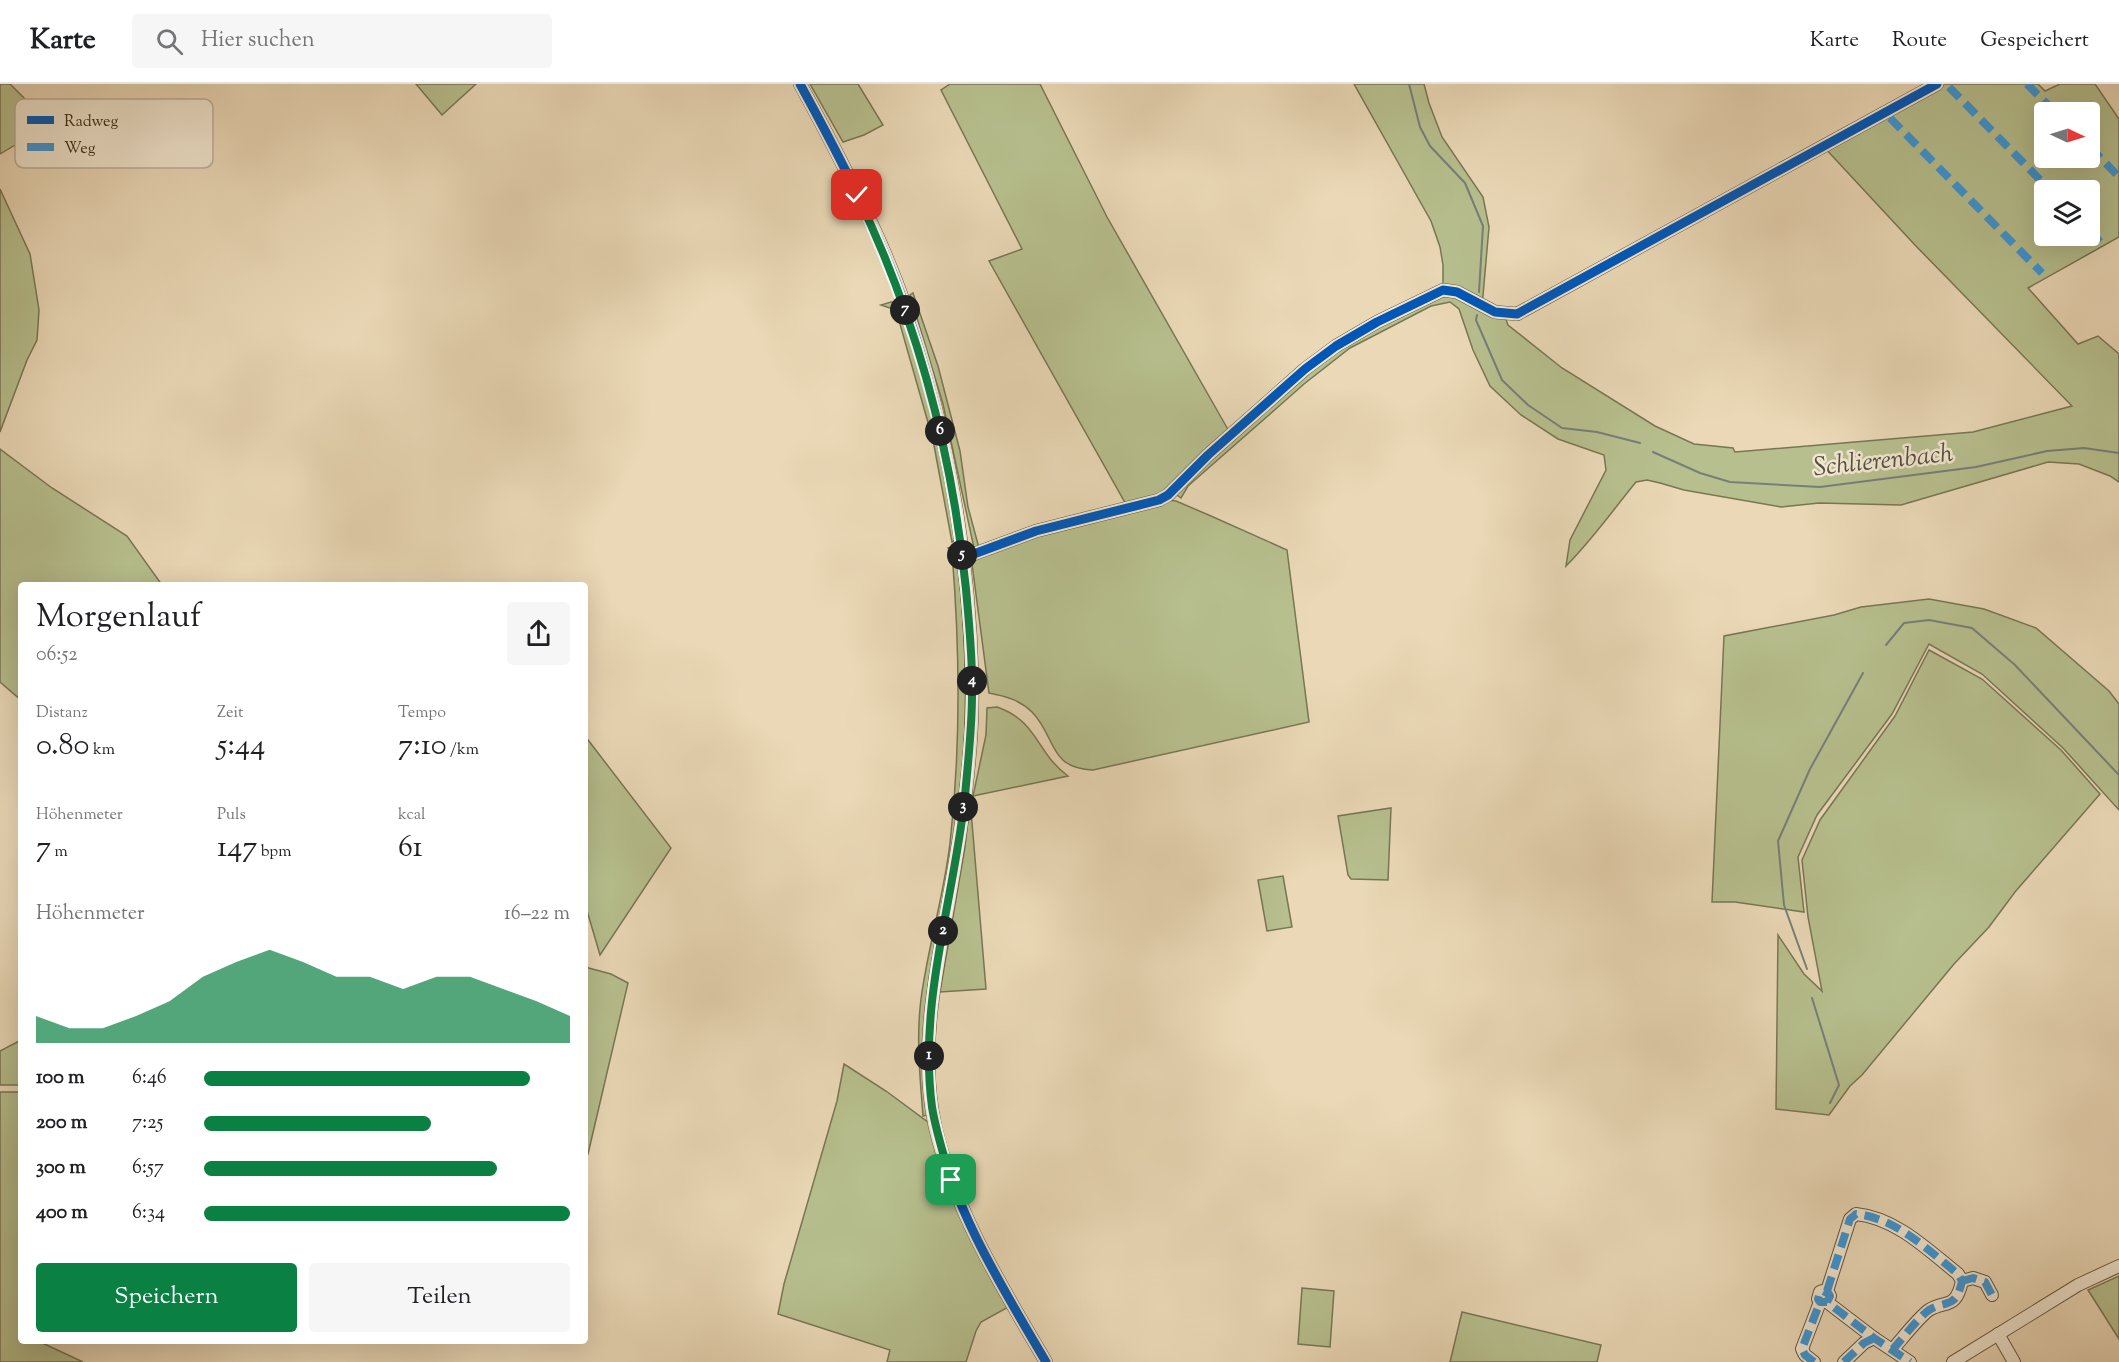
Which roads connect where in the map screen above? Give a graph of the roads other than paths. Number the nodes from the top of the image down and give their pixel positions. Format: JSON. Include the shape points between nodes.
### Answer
{"nodes":[{"id":1,"x":800,"y":84,"type":"edge"},
{"id":2,"x":1937,"y":84,"type":"edge"},
{"id":3,"x":963,"y":558,"type":"junction"},
{"id":4,"x":2119,"y":1266,"type":"edge"},
{"id":5,"x":1962,"y":1281,"type":"junction"},
{"id":6,"x":1992,"y":1295,"type":"dead end"},
{"id":7,"x":1825,"y":1298,"type":"junction"},
{"id":8,"x":1998,"y":1334,"type":"junction"},
{"id":9,"x":1874,"y":1338,"type":"junction"},
{"id":10,"x":1893,"y":1349,"type":"junction"},
{"id":11,"x":1046,"y":1362,"type":"edge"},
{"id":12,"x":1814,"y":1362,"type":"edge"},
{"id":13,"x":1844,"y":1362,"type":"edge"},
{"id":14,"x":1910,"y":1362,"type":"edge"},
{"id":15,"x":1953,"y":1362,"type":"edge"},
{"id":16,"x":2014,"y":1362,"type":"edge"}],
"edges":[{"from":1,"to":3,"type":"street","via":[[835,149],[901,296],[950,471]]},
{"from":2,"to":3,"type":"street","via":[[1517,314],[1495,312],[1458,292],[1443,291],[1377,322],[1305,369],[1159,500],[1036,531]]},
{"from":3,"to":11,"type":"street","via":[[970,627],[970,734],[957,853],[933,992],[929,1055],[932,1105],[951,1180],[970,1226]]},
{"from":4,"to":8,"type":"street","via":[[2078,1285]]},
{"from":5,"to":6,"type":"street","via":[[1973,1278],[1985,1282]]},
{"from":5,"to":7,"type":"street","via":[[1908,1235],[1868,1215],[1856,1214],[1850,1219]]},
{"from":5,"to":10,"type":"street","via":[[1955,1299],[1929,1310]]},
{"from":7,"to":9,"type":"street"},
{"from":7,"to":12,"type":"street","via":[[1802,1350]]},
{"from":8,"to":15,"type":"street"},
{"from":8,"to":16,"type":"street"},
{"from":9,"to":10,"type":"street"},
{"from":9,"to":13,"type":"street"},
{"from":10,"to":14,"type":"street"}]}
